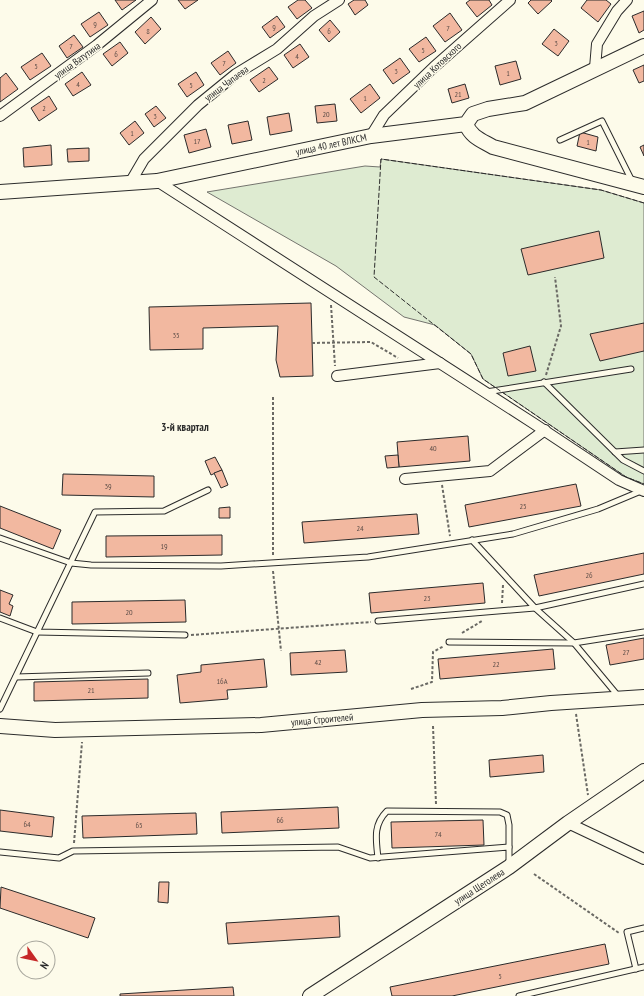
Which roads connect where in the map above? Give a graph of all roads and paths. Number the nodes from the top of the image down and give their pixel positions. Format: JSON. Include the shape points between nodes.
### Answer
{"nodes":[{"id":1,"x":152,"y":0,"type":"edge"},
{"id":2,"x":339,"y":0,"type":"edge"},
{"id":3,"x":510,"y":0,"type":"edge"},
{"id":4,"x":626,"y":0,"type":"edge"},
{"id":5,"x":644,"y":46,"type":"edge"},
{"id":6,"x":595,"y":68,"type":"junction"},
{"id":7,"x":0,"y":116,"type":"edge"},
{"id":8,"x":466,"y":124,"type":"junction"},
{"id":9,"x":371,"y":136,"type":"junction"},
{"id":10,"x":560,"y":140,"type":"dead end"},
{"id":11,"x":157,"y":181,"type":"junction"},
{"id":12,"x":130,"y":183,"type":"junction"},
{"id":13,"x":638,"y":186,"type":"edge"},
{"id":14,"x":0,"y":192,"type":"edge"},
{"id":15,"x":555,"y":277,"type":"dead end"},
{"id":16,"x":330,"y":292,"type":"junction"},
{"id":17,"x":312,"y":343,"type":"dead end"},
{"id":18,"x":333,"y":343,"type":"junction"},
{"id":19,"x":440,"y":362,"type":"junction"},
{"id":20,"x":411,"y":366,"type":"junction"},
{"id":21,"x":631,"y":368,"type":"dead end"},
{"id":22,"x":336,"y":376,"type":"joint"},
{"id":23,"x":544,"y":382,"type":"junction"},
{"id":24,"x":486,"y":392,"type":"junction"},
{"id":25,"x":273,"y":396,"type":"dead end"},
{"id":26,"x":545,"y":430,"type":"junction"},
{"id":27,"x":644,"y":450,"type":"edge"},
{"id":28,"x":615,"y":452,"type":"junction"},
{"id":29,"x":644,"y":471,"type":"edge"},
{"id":30,"x":440,"y":476,"type":"junction"},
{"id":31,"x":405,"y":479,"type":"dead end"},
{"id":32,"x":208,"y":490,"type":"dead end"},
{"id":33,"x":643,"y":491,"type":"edge"},
{"id":34,"x":0,"y":538,"type":"edge"},
{"id":35,"x":472,"y":540,"type":"junction"},
{"id":36,"x":451,"y":544,"type":"junction"},
{"id":37,"x":71,"y":563,"type":"junction"},
{"id":38,"x":273,"y":563,"type":"junction"},
{"id":39,"x":644,"y":584,"type":"edge"},
{"id":40,"x":535,"y":608,"type":"junction"},
{"id":41,"x":0,"y":618,"type":"edge"},
{"id":42,"x":378,"y":621,"type":"joint"},
{"id":43,"x":279,"y":628,"type":"junction"},
{"id":44,"x":37,"y":632,"type":"junction"},
{"id":45,"x":644,"y":632,"type":"edge"},
{"id":46,"x":185,"y":635,"type":"joint"},
{"id":47,"x":449,"y":642,"type":"dead end"},
{"id":48,"x":574,"y":643,"type":"junction"},
{"id":49,"x":281,"y":651,"type":"dead end"},
{"id":50,"x":148,"y":672,"type":"dead end"},
{"id":51,"x":16,"y":677,"type":"junction"},
{"id":52,"x":644,"y":697,"type":"edge"},
{"id":53,"x":620,"y":698,"type":"junction"},
{"id":54,"x":574,"y":702,"type":"junction"},
{"id":55,"x":0,"y":709,"type":"edge"},
{"id":56,"x":0,"y":726,"type":"edge"},
{"id":57,"x":433,"y":726,"type":"dead end"},
{"id":58,"x":83,"y":728,"type":"junction"},
{"id":59,"x":644,"y":771,"type":"edge"},
{"id":60,"x":589,"y":808,"type":"junction"},
{"id":61,"x":437,"y":811,"type":"junction"},
{"id":62,"x":568,"y":823,"type":"junction"},
{"id":63,"x":509,"y":847,"type":"junction"},
{"id":64,"x":73,"y":851,"type":"junction"},
{"id":65,"x":0,"y":852,"type":"edge"},
{"id":66,"x":378,"y":858,"type":"junction"},
{"id":67,"x":644,"y":859,"type":"edge"},
{"id":68,"x":509,"y":867,"type":"junction"},
{"id":69,"x":534,"y":874,"type":"dead end"},
{"id":70,"x":644,"y":928,"type":"edge"},
{"id":71,"x":619,"y":933,"type":"dead end"},
{"id":72,"x":644,"y":967,"type":"edge"},
{"id":73,"x":636,"y":969,"type":"junction"},
{"id":74,"x":310,"y":996,"type":"edge"},
{"id":75,"x":519,"y":996,"type":"edge"}],
"edges":[{"from":1,"to":7,"type":"street","name":"улица Ватутина","via":[[98,45]]},
{"from":2,"to":12,"type":"street","name":"улица Чапаева","via":[[314,16],[277,49],[236,74],[198,105],[144,159]]},
{"from":3,"to":9,"type":"street","name":"улица Котовского","via":[[384,115]]},
{"from":4,"to":6,"type":"street","via":[[617,10],[597,44]]},
{"from":5,"to":6,"type":"street"},
{"from":6,"to":8,"type":"street","via":[[525,103],[473,114]]},
{"from":8,"to":9,"type":"street","name":"улица 40 лет ВЛКСМ"},
{"from":8,"to":13,"type":"street","via":[[475,137],[493,146]]},
{"from":9,"to":11,"type":"street","name":"улица 40 лет ВЛКСМ"},
{"from":10,"to":13,"type":"lane","via":[[602,121]]},
{"from":11,"to":12,"type":"street","name":"улица 40 лет ВЛКСМ"},
{"from":11,"to":16,"type":"street"},
{"from":12,"to":14,"type":"street","name":"улица 40 лет ВЛКСМ"},
{"from":15,"to":23,"type":"path","via":[[561,326]]},
{"from":16,"to":18,"type":"path"},
{"from":16,"to":19,"type":"street"},
{"from":17,"to":18,"type":"path"},
{"from":18,"to":20,"type":"path","via":[[371,342]]},
{"from":18,"to":22,"type":"path"},
{"from":19,"to":20,"type":"street"},
{"from":19,"to":24,"type":"street"},
{"from":20,"to":22,"type":"street"},
{"from":21,"to":23,"type":"lane"},
{"from":23,"to":24,"type":"lane"},
{"from":23,"to":28,"type":"lane"},
{"from":24,"to":26,"type":"street"},
{"from":25,"to":38,"type":"path"},
{"from":26,"to":30,"type":"street","via":[[490,471]]},
{"from":26,"to":33,"type":"street","via":[[619,480]]},
{"from":27,"to":28,"type":"lane"},
{"from":28,"to":29,"type":"lane","via":[[623,460]]},
{"from":30,"to":31,"type":"street"},
{"from":30,"to":36,"type":"path"},
{"from":32,"to":37,"type":"lane","via":[[164,510],[96,512]]},
{"from":33,"to":35,"type":"lane","via":[[591,511],[513,534]]},
{"from":34,"to":37,"type":"lane"},
{"from":35,"to":36,"type":"lane"},
{"from":35,"to":40,"type":"lane"},
{"from":36,"to":38,"type":"lane","via":[[368,557]]},
{"from":37,"to":38,"type":"lane","via":[[221,566]]},
{"from":37,"to":44,"type":"lane"},
{"from":38,"to":43,"type":"path"},
{"from":39,"to":40,"type":"lane"},
{"from":40,"to":42,"type":"lane"},
{"from":40,"to":48,"type":"lane"},
{"from":41,"to":44,"type":"lane"},
{"from":42,"to":43,"type":"path"},
{"from":43,"to":46,"type":"path"},
{"from":43,"to":49,"type":"path"},
{"from":44,"to":46,"type":"lane"},
{"from":44,"to":51,"type":"lane"},
{"from":45,"to":48,"type":"lane"},
{"from":47,"to":48,"type":"lane"},
{"from":48,"to":53,"type":"lane"},
{"from":50,"to":51,"type":"lane"},
{"from":51,"to":55,"type":"lane"},
{"from":52,"to":53,"type":"street","name":"улица Строителей"},
{"from":53,"to":54,"type":"street","name":"улица Строителей"},
{"from":54,"to":58,"type":"street","name":"улица Строителей","via":[[414,711],[261,725]]},
{"from":54,"to":60,"type":"path"},
{"from":56,"to":58,"type":"street","name":"улица Строителей","via":[[55,730]]},
{"from":57,"to":61,"type":"path"},
{"from":58,"to":64,"type":"path"},
{"from":59,"to":60,"type":"street","name":"улица Щеголева"},
{"from":60,"to":62,"type":"street","name":"улица Щеголева"},
{"from":61,"to":63,"type":"lane","via":[[500,812],[507,815]]},
{"from":61,"to":66,"type":"lane","via":[[387,811],[380,818],[375,832]]},
{"from":62,"to":67,"type":"street"},
{"from":62,"to":68,"type":"street","name":"улица Щеголева"},
{"from":63,"to":66,"type":"lane"},
{"from":63,"to":68,"type":"lane"},
{"from":64,"to":65,"type":"lane","via":[[59,858]]},
{"from":64,"to":66,"type":"lane","via":[[338,847],[370,858]]},
{"from":68,"to":74,"type":"street","name":"улица Щеголева"},
{"from":69,"to":71,"type":"path"},
{"from":70,"to":73,"type":"lane","via":[[627,932]]},
{"from":72,"to":73,"type":"lane"},
{"from":73,"to":75,"type":"lane"}]}
